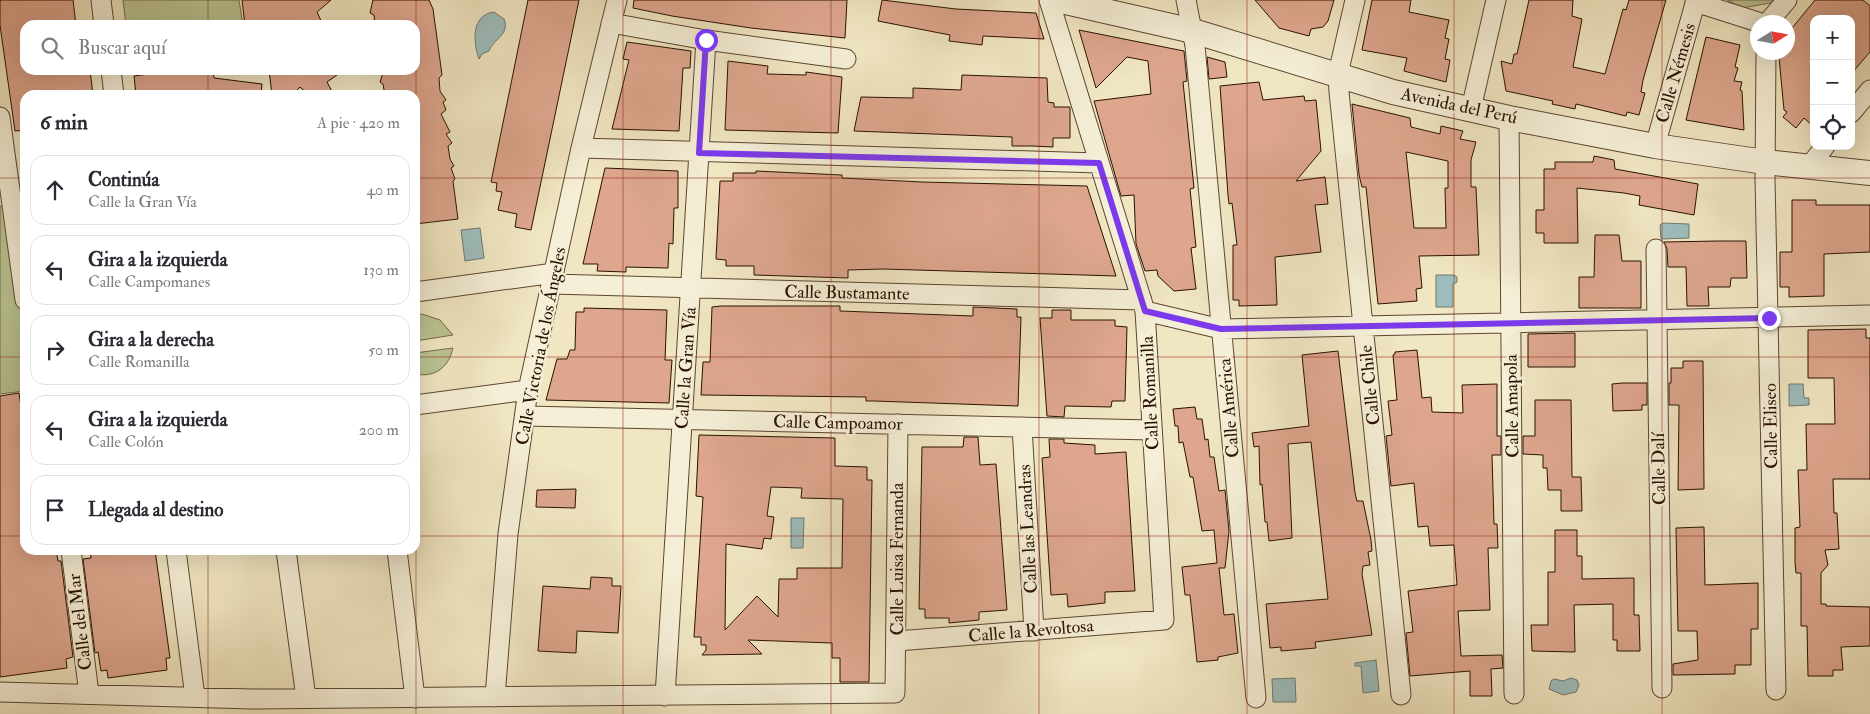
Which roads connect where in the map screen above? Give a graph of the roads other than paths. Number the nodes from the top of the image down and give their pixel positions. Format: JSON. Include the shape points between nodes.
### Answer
{"nodes":[{"id":1,"x":101,"y":0,"type":"edge"},
{"id":2,"x":618,"y":0,"type":"edge"},
{"id":3,"x":1049,"y":0,"type":"edge"},
{"id":4,"x":1057,"y":0,"type":"edge"},
{"id":5,"x":1186,"y":0,"type":"edge"},
{"id":6,"x":1355,"y":0,"type":"edge"},
{"id":7,"x":1496,"y":0,"type":"edge"},
{"id":8,"x":1787,"y":0,"type":"edge"},
{"id":9,"x":1696,"y":1,"type":"edge"},
{"id":10,"x":1774,"y":15,"type":"edge"},
{"id":11,"x":1750,"y":19,"type":"edge"},
{"id":12,"x":103,"y":20,"type":"edge"},
{"id":13,"x":611,"y":23,"type":"junction"},
{"id":14,"x":1193,"y":31,"type":"junction"},
{"id":15,"x":706,"y":40,"type":"junction"},
{"id":16,"x":846,"y":60,"type":"dead end"},
{"id":17,"x":1766,"y":60,"type":"edge"},
{"id":18,"x":1338,"y":74,"type":"junction"},
{"id":19,"x":112,"y":75,"type":"edge"},
{"id":20,"x":113,"y":90,"type":"edge"},
{"id":21,"x":1870,"y":90,"type":"edge"},
{"id":22,"x":1855,"y":108,"type":"edge"},
{"id":23,"x":1471,"y":109,"type":"junction"},
{"id":24,"x":0,"y":117,"type":"edge"},
{"id":25,"x":1509,"y":118,"type":"junction"},
{"id":26,"x":1655,"y":146,"type":"junction"},
{"id":27,"x":581,"y":148,"type":"junction"},
{"id":28,"x":1822,"y":150,"type":"edge"},
{"id":29,"x":699,"y":153,"type":"junction"},
{"id":30,"x":1765,"y":162,"type":"junction"},
{"id":31,"x":1099,"y":163,"type":"junction"},
{"id":32,"x":1808,"y":166,"type":"junction"},
{"id":33,"x":1870,"y":173,"type":"edge"},
{"id":34,"x":6,"y":206,"type":"edge"},
{"id":35,"x":1656,"y":250,"type":"dead end"},
{"id":36,"x":20,"y":275,"type":"edge"},
{"id":37,"x":553,"y":278,"type":"junction"},
{"id":38,"x":691,"y":289,"type":"junction"},
{"id":39,"x":420,"y":291,"type":"edge"},
{"id":40,"x":1144,"y":305,"type":"junction"},
{"id":41,"x":1870,"y":315,"type":"edge"},
{"id":42,"x":1769,"y":318,"type":"junction"},
{"id":43,"x":1657,"y":320,"type":"junction"},
{"id":44,"x":1510,"y":323,"type":"junction"},
{"id":45,"x":1364,"y":326,"type":"junction"},
{"id":46,"x":1221,"y":329,"type":"junction"},
{"id":47,"x":528,"y":390,"type":"junction"},
{"id":48,"x":420,"y":404,"type":"edge"},
{"id":49,"x":525,"y":416,"type":"junction"},
{"id":50,"x":683,"y":419,"type":"junction"},
{"id":51,"x":898,"y":424,"type":"junction"},
{"id":52,"x":1022,"y":427,"type":"junction"},
{"id":53,"x":1152,"y":430,"type":"junction"},
{"id":54,"x":72,"y":555,"type":"edge"},
{"id":55,"x":177,"y":555,"type":"edge"},
{"id":56,"x":287,"y":555,"type":"edge"},
{"id":57,"x":398,"y":555,"type":"edge"},
{"id":58,"x":1164,"y":620,"type":"joint"},
{"id":59,"x":1034,"y":631,"type":"junction"},
{"id":60,"x":897,"y":641,"type":"junction"},
{"id":61,"x":1662,"y":688,"type":"dead end"},
{"id":62,"x":1776,"y":690,"type":"dead end"},
{"id":63,"x":0,"y":692,"type":"edge"},
{"id":64,"x":89,"y":694,"type":"junction"},
{"id":65,"x":1514,"y":694,"type":"dead end"},
{"id":66,"x":1401,"y":695,"type":"dead end"},
{"id":67,"x":666,"y":696,"type":"junction"},
{"id":68,"x":195,"y":697,"type":"junction"},
{"id":69,"x":495,"y":697,"type":"junction"},
{"id":70,"x":306,"y":698,"type":"junction"},
{"id":71,"x":415,"y":698,"type":"junction"},
{"id":72,"x":1256,"y":698,"type":"dead end"}],
"edges":[{"from":1,"to":12,"type":"street"},
{"from":2,"to":13,"type":"street","name":"Calle Victoria de los Ángeles"},
{"from":3,"to":31,"type":"street","name":"Calle Romanilla"},
{"from":4,"to":14,"type":"street","name":"Avenida del Perú"},
{"from":5,"to":14,"type":"street","name":"Calle América"},
{"from":6,"to":18,"type":"street","name":"Calle Chile"},
{"from":7,"to":23,"type":"street"},
{"from":8,"to":10,"type":"street"},
{"from":9,"to":11,"type":"street"},
{"from":9,"to":26,"type":"street","name":"Calle Némesis"},
{"from":13,"to":15,"type":"street"},
{"from":13,"to":27,"type":"street","name":"Calle Victoria de los Ángeles"},
{"from":14,"to":18,"type":"street","name":"Avenida del Perú"},
{"from":14,"to":46,"type":"street","name":"Calle América"},
{"from":15,"to":16,"type":"street"},
{"from":15,"to":29,"type":"street","name":"Calle la Gran Vía"},
{"from":17,"to":30,"type":"street","name":"Calle Eliseo"},
{"from":18,"to":23,"type":"street","name":"Avenida del Perú","via":[[1394,92]]},
{"from":18,"to":45,"type":"street","name":"Calle Chile"},
{"from":19,"to":20,"type":"street"},
{"from":21,"to":22,"type":"street"},
{"from":23,"to":25,"type":"street","name":"Avenida del Perú"},
{"from":24,"to":34,"type":"street"},
{"from":25,"to":26,"type":"street","name":"Avenida del Perú"},
{"from":25,"to":44,"type":"street","name":"Calle Amapola"},
{"from":26,"to":30,"type":"street","name":"Avenida del Perú"},
{"from":27,"to":29,"type":"street"},
{"from":27,"to":37,"type":"street","name":"Calle Victoria de los Ángeles"},
{"from":28,"to":32,"type":"street"},
{"from":29,"to":31,"type":"street"},
{"from":29,"to":38,"type":"street","name":"Calle la Gran Vía"},
{"from":30,"to":32,"type":"street","name":"Avenida del Perú"},
{"from":30,"to":42,"type":"street","name":"Calle Eliseo"},
{"from":31,"to":40,"type":"street","name":"Calle Romanilla"},
{"from":32,"to":33,"type":"street","name":"Avenida del Perú"},
{"from":34,"to":36,"type":"street"},
{"from":35,"to":43,"type":"street","name":"Calle Dalí"},
{"from":37,"to":38,"type":"street","name":"Calle Bustamante"},
{"from":37,"to":39,"type":"street","name":"Calle Bustamante"},
{"from":37,"to":47,"type":"street","name":"Calle Victoria de los Ángeles"},
{"from":38,"to":40,"type":"street","name":"Calle Bustamante"},
{"from":38,"to":50,"type":"street","name":"Calle la Gran Vía"},
{"from":40,"to":46,"type":"street","name":"Calle Bustamante"},
{"from":40,"to":53,"type":"street","name":"Calle Romanilla"},
{"from":41,"to":42,"type":"street","name":"Calle Bustamante"},
{"from":42,"to":43,"type":"street","name":"Calle Bustamante"},
{"from":42,"to":62,"type":"street","name":"Calle Eliseo"},
{"from":43,"to":44,"type":"street","name":"Calle Bustamante"},
{"from":43,"to":61,"type":"street","name":"Calle Dalí"},
{"from":44,"to":45,"type":"street","name":"Calle Bustamante"},
{"from":44,"to":65,"type":"street","name":"Calle Amapola"},
{"from":45,"to":46,"type":"street","name":"Calle Bustamante"},
{"from":45,"to":66,"type":"street","name":"Calle Chile"},
{"from":46,"to":72,"type":"street","name":"Calle América"},
{"from":47,"to":48,"type":"street"},
{"from":47,"to":49,"type":"street","name":"Calle Victoria de los Ángeles"},
{"from":49,"to":50,"type":"street","name":"Calle Campoamor"},
{"from":49,"to":69,"type":"street","name":"Calle Victoria de los Ángeles","via":[[508,534]]},
{"from":50,"to":51,"type":"street","name":"Calle Campoamor"},
{"from":50,"to":67,"type":"street","name":"Calle la Gran Vía"},
{"from":51,"to":52,"type":"street","name":"Calle Campoamor"},
{"from":51,"to":60,"type":"street","name":"Calle Luisa Fernanda"},
{"from":52,"to":53,"type":"street","name":"Calle Campoamor"},
{"from":52,"to":59,"type":"street","name":"Calle las Leandras"},
{"from":53,"to":58,"type":"street","name":"Calle Romanilla"},
{"from":54,"to":64,"type":"street","name":"Calle del Mar"},
{"from":55,"to":68,"type":"street"},
{"from":56,"to":70,"type":"street"},
{"from":57,"to":71,"type":"street"},
{"from":58,"to":59,"type":"street","name":"Calle la Revoltosa"},
{"from":59,"to":60,"type":"street","name":"Calle la Revoltosa"},
{"from":60,"to":67,"type":"street","name":"Calle Luisa Fernanda","via":[[895,693]]},
{"from":63,"to":64,"type":"street"},
{"from":64,"to":68,"type":"street"},
{"from":67,"to":69,"type":"street"},
{"from":68,"to":70,"type":"street"},
{"from":69,"to":71,"type":"street"},
{"from":70,"to":71,"type":"street"}]}
